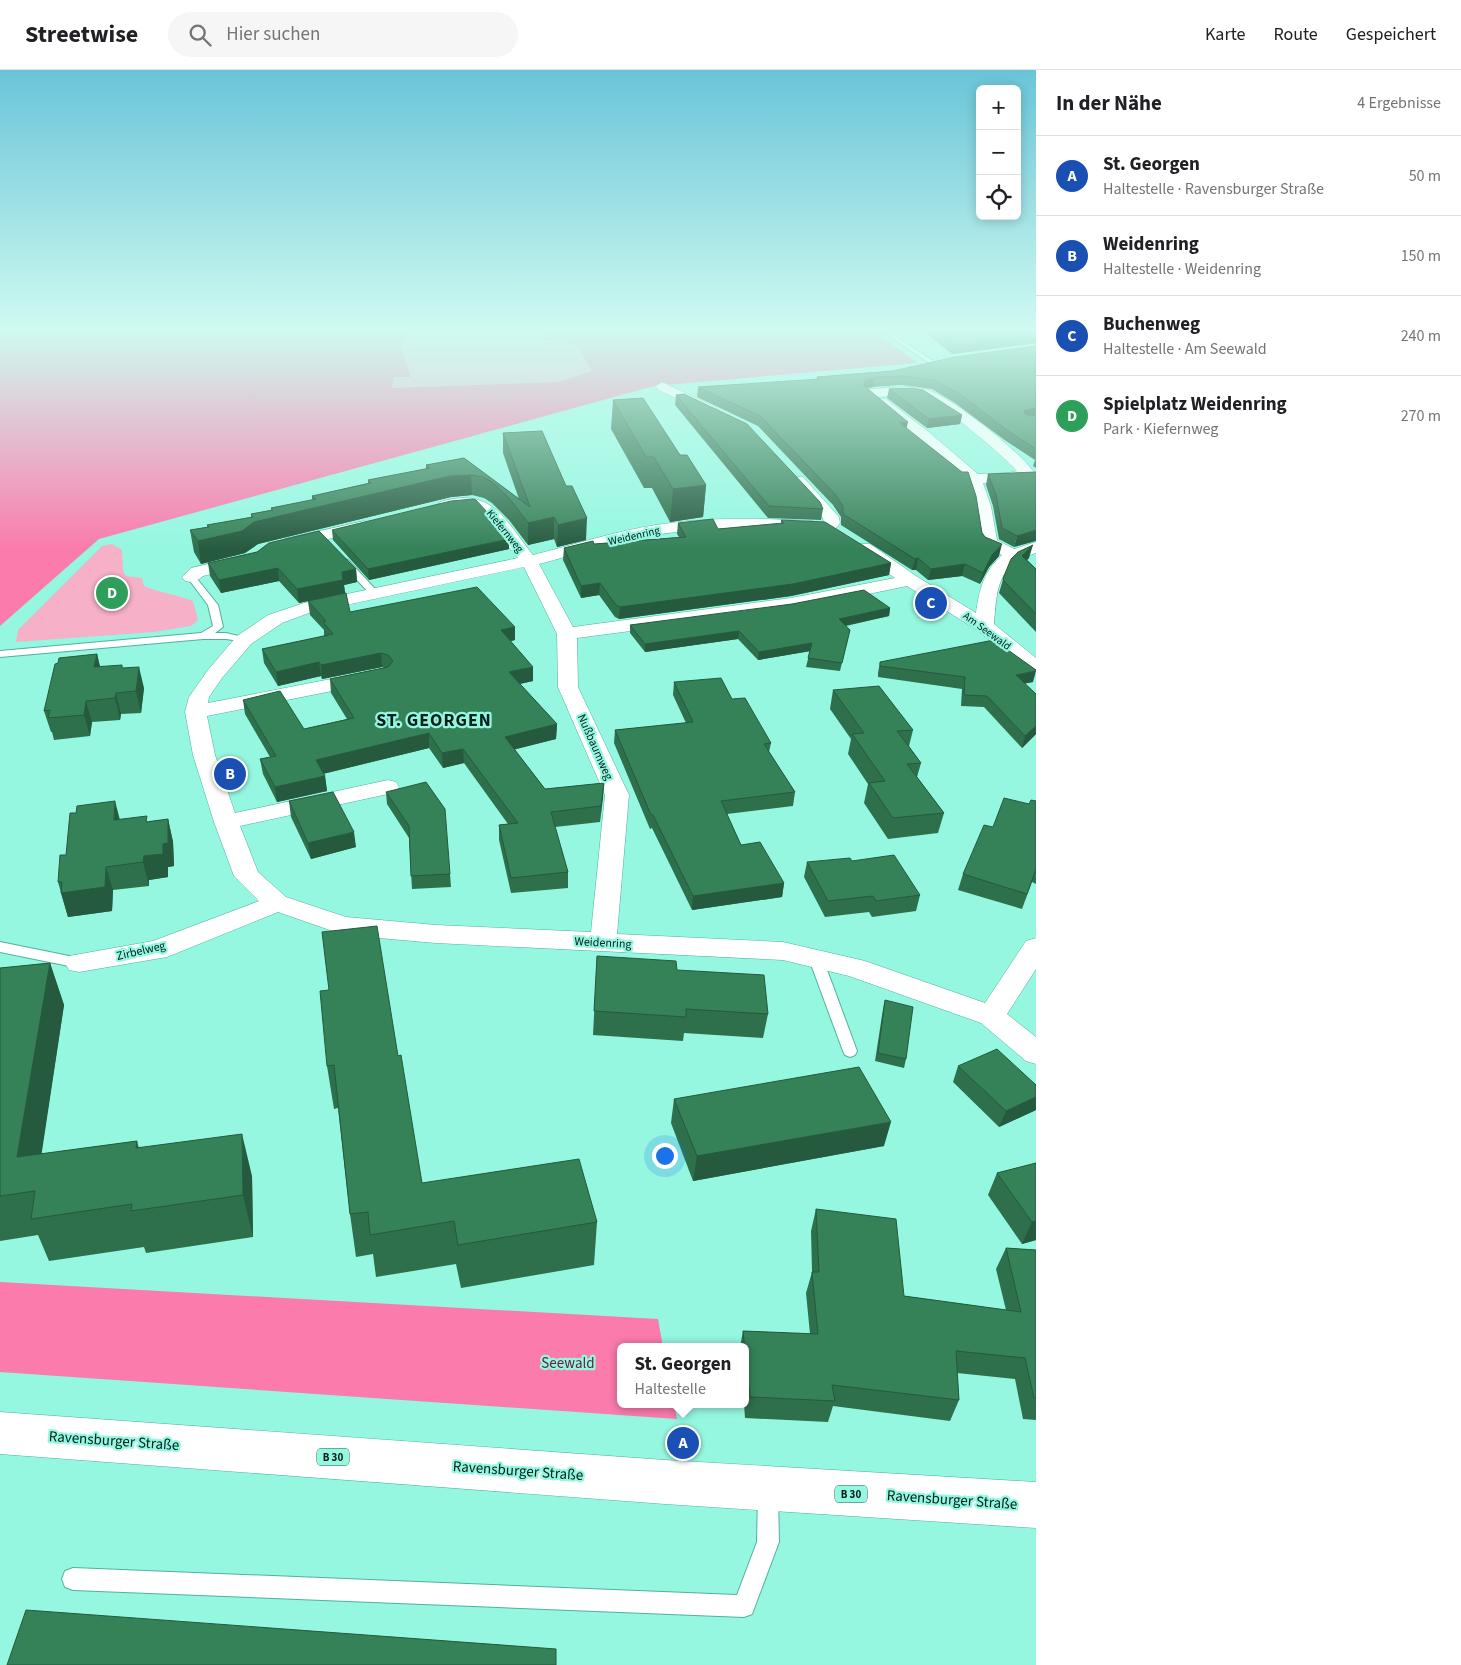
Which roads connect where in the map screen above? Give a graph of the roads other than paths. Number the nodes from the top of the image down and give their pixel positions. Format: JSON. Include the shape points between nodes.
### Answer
{"nodes":[{"id":1,"x":693,"y":401,"type":"edge"},
{"id":2,"x":881,"y":401,"type":"edge"},
{"id":3,"x":938,"y":401,"type":"edge"},
{"id":4,"x":727,"y":418,"type":"edge"},
{"id":5,"x":786,"y":466,"type":"edge"},
{"id":6,"x":974,"y":479,"type":"junction"},
{"id":7,"x":432,"y":510,"type":"edge"},
{"id":8,"x":376,"y":523,"type":"edge"},
{"id":9,"x":827,"y":527,"type":"junction"},
{"id":10,"x":1036,"y":547,"type":"edge"},
{"id":11,"x":1012,"y":554,"type":"junction"},
{"id":12,"x":341,"y":558,"type":"edge"},
{"id":13,"x":529,"y":561,"type":"junction"},
{"id":14,"x":191,"y":577,"type":"joint"},
{"id":15,"x":910,"y":580,"type":"junction"},
{"id":16,"x":375,"y":594,"type":"junction"},
{"id":17,"x":984,"y":626,"type":"junction"},
{"id":18,"x":567,"y":634,"type":"junction"},
{"id":19,"x":203,"y":636,"type":"junction"},
{"id":20,"x":244,"y":640,"type":"junction"},
{"id":21,"x":0,"y":654,"type":"edge"},
{"id":22,"x":1036,"y":668,"type":"edge"},
{"id":23,"x":382,"y":675,"type":"edge"},
{"id":24,"x":196,"y":712,"type":"junction"},
{"id":25,"x":388,"y":786,"type":"dead end"},
{"id":26,"x":226,"y":822,"type":"junction"},
{"id":27,"x":277,"y":903,"type":"junction"},
{"id":28,"x":603,"y":943,"type":"junction"},
{"id":29,"x":0,"y":947,"type":"edge"},
{"id":30,"x":1036,"y":947,"type":"edge"},
{"id":31,"x":816,"y":959,"type":"junction"},
{"id":32,"x":79,"y":964,"type":"joint"},
{"id":33,"x":991,"y":1016,"type":"junction"},
{"id":34,"x":850,"y":1051,"type":"dead end"},
{"id":35,"x":1036,"y":1053,"type":"edge"},
{"id":36,"x":0,"y":1433,"type":"edge"},
{"id":37,"x":768,"y":1489,"type":"junction"},
{"id":38,"x":1036,"y":1505,"type":"edge"},
{"id":39,"x":73,"y":1579,"type":"dead end"}],
"edges":[{"from":1,"to":4,"type":"street"},
{"from":2,"to":6,"type":"street"},
{"from":3,"to":6,"type":"street","via":[[1017,461],[1026,472],[1011,477]]},
{"from":5,"to":9,"type":"street","via":[[831,517],[832,523]]},
{"from":6,"to":11,"type":"street","via":[[983,506],[989,543]]},
{"from":7,"to":13,"type":"street","name":"Kiefernweg","via":[[463,502],[483,505]]},
{"from":8,"to":14,"type":"street","via":[[325,540],[266,551],[252,559],[197,572]]},
{"from":9,"to":13,"type":"street","name":"Weidenring","via":[[706,524],[654,530]]},
{"from":9,"to":15,"type":"street","name":"Am Seewald"},
{"from":10,"to":11,"type":"street"},
{"from":11,"to":17,"type":"street","via":[[999,566],[990,584]]},
{"from":12,"to":16,"type":"lane"},
{"from":13,"to":16,"type":"street","name":"Weidenring"},
{"from":13,"to":18,"type":"street","name":"Nußbaumweg"},
{"from":14,"to":19,"type":"lane","via":[[212,605],[218,627]]},
{"from":15,"to":17,"type":"street","name":"Am Seewald"},
{"from":15,"to":18,"type":"street","via":[[791,604]]},
{"from":16,"to":20,"type":"street","name":"Weidenring","via":[[304,609],[275,619]]},
{"from":17,"to":22,"type":"street","name":"Am Seewald"},
{"from":18,"to":28,"type":"street","name":"Nußbaumweg","via":[[568,687],[617,795]]},
{"from":19,"to":20,"type":"lane"},
{"from":19,"to":21,"type":"lane"},
{"from":20,"to":24,"type":"street","name":"Weidenring","via":[[199,697]]},
{"from":23,"to":24,"type":"street"},
{"from":24,"to":26,"type":"street","name":"Weidenring","via":[[204,755]]},
{"from":25,"to":26,"type":"street"},
{"from":26,"to":27,"type":"street","name":"Weidenring","via":[[248,876]]},
{"from":27,"to":28,"type":"street","name":"Weidenring","via":[[344,926]]},
{"from":27,"to":32,"type":"street","name":"Zirbelweg","via":[[157,950]]},
{"from":28,"to":31,"type":"street","name":"Weidenring","via":[[784,951]]},
{"from":29,"to":32,"type":"lane","name":"Zirbelweg"},
{"from":30,"to":33,"type":"street"},
{"from":31,"to":33,"type":"street","name":"Weidenring","via":[[855,968]]},
{"from":31,"to":34,"type":"lane"},
{"from":33,"to":35,"type":"street"},
{"from":36,"to":37,"type":"main road","name":"Ravensburger Straße","number":"B 30"},
{"from":37,"to":38,"type":"main road","name":"Ravensburger Straße","number":"B 30"},
{"from":37,"to":39,"type":"lane","via":[[768,1542],[744,1606]]}]}
